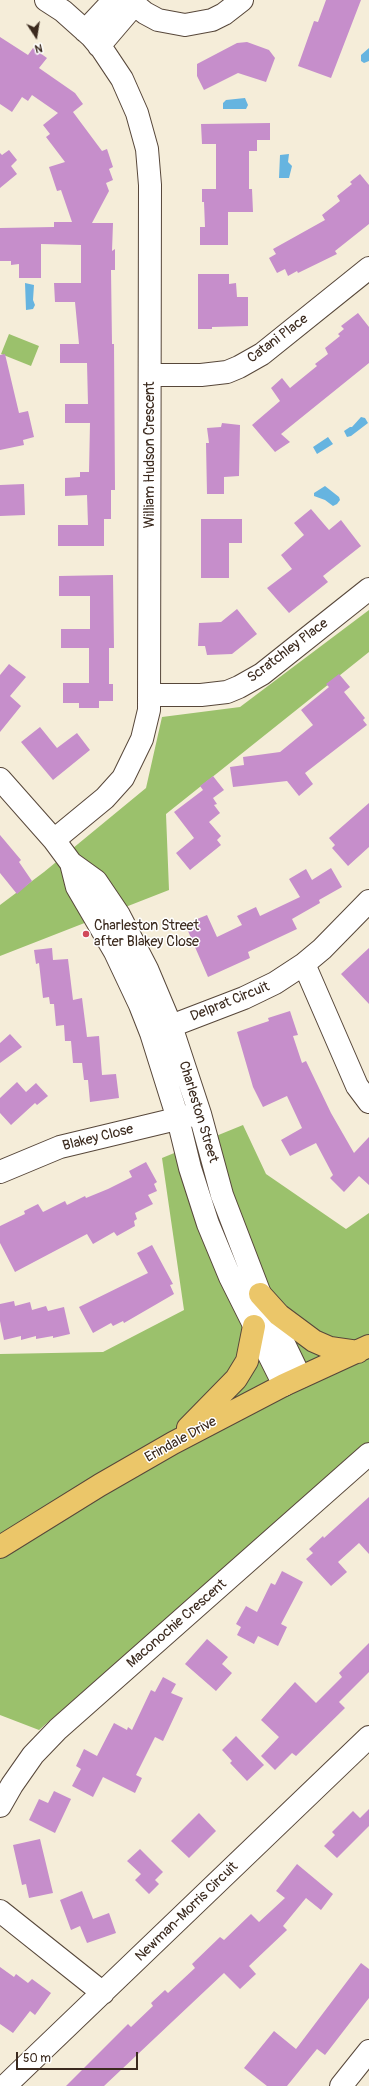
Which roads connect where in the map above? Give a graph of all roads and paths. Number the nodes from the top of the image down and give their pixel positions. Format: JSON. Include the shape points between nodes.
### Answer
{"nodes":[{"id":1,"x":46,"y":0,"type":"edge"},
{"id":2,"x":114,"y":0,"type":"edge"},
{"id":3,"x":242,"y":0,"type":"edge"},
{"id":4,"x":132,"y":3,"type":"edge"},
{"id":5,"x":92,"y":39,"type":"junction"},
{"id":6,"x":369,"y":268,"type":"edge"},
{"id":7,"x":150,"y":375,"type":"junction"},
{"id":8,"x":369,"y":589,"type":"edge"},
{"id":9,"x":150,"y":695,"type":"junction"},
{"id":10,"x":0,"y":779,"type":"edge"},
{"id":11,"x":54,"y":840,"type":"junction"},
{"id":12,"x":369,"y":901,"type":"edge"},
{"id":13,"x":304,"y":964,"type":"junction"},
{"id":14,"x":161,"y":1029,"type":"junction"},
{"id":15,"x":369,"y":1102,"type":"edge"},
{"id":16,"x":200,"y":1114,"type":"junction"},
{"id":17,"x":178,"y":1119,"type":"junction"},
{"id":18,"x":0,"y":1172,"type":"edge"},
{"id":19,"x":260,"y":1294,"type":"junction"},
{"id":20,"x":254,"y":1326,"type":"junction"},
{"id":21,"x":363,"y":1349,"type":"edge"},
{"id":22,"x":292,"y":1381,"type":"junction"},
{"id":23,"x":173,"y":1443,"type":"junction"},
{"id":24,"x":369,"y":1454,"type":"edge"},
{"id":25,"x":0,"y":1548,"type":"edge"},
{"id":26,"x":369,"y":1737,"type":"edge"},
{"id":27,"x":0,"y":1806,"type":"edge"},
{"id":28,"x":0,"y":1911,"type":"edge"},
{"id":29,"x":103,"y":1993,"type":"junction"},
{"id":30,"x":369,"y":2051,"type":"edge"},
{"id":31,"x":18,"y":2082,"type":"edge"},
{"id":32,"x":341,"y":2086,"type":"edge"}],
"edges":[{"from":1,"to":5,"type":"street","name":"William Hudson Crescent","via":[[63,11]]},
{"from":2,"to":5,"type":"street"},
{"from":3,"to":4,"type":"street","via":[[212,20],[185,25],[158,20]]},
{"from":4,"to":5,"type":"street"},
{"from":5,"to":7,"type":"street","name":"William Hudson Crescent","via":[[122,79],[147,149],[150,186]]},
{"from":6,"to":7,"type":"street","name":"Catani Place","via":[[262,354],[239,367],[227,372],[201,375]]},
{"from":7,"to":9,"type":"street","name":"William Hudson Crescent"},
{"from":8,"to":9,"type":"street","name":"Scratchley Place","via":[[262,674],[239,687],[227,692],[201,695]]},
{"from":9,"to":11,"type":"street","name":"William Hudson Crescent","via":[[142,739],[123,778],[105,798]]},
{"from":10,"to":11,"type":"street","name":"Charleston Street"},
{"from":11,"to":14,"type":"street","name":"Charleston Street","via":[[71,863],[77,887]]},
{"from":12,"to":13,"type":"street","name":"Delprat Circuit"},
{"from":13,"to":14,"type":"street","name":"Delprat Circuit","via":[[263,989]]},
{"from":13,"to":15,"type":"street","via":[[356,1086]]},
{"from":14,"to":16,"type":"street","name":"Charleston Street"},
{"from":14,"to":17,"type":"street","name":"Charleston Street"},
{"from":16,"to":17,"type":"street","name":"Blakey Close"},
{"from":16,"to":19,"type":"street","name":"Charleston Street","via":[[222,1195]]},
{"from":17,"to":18,"type":"street","name":"Blakey Close","via":[[60,1147]]},
{"from":17,"to":20,"type":"street","name":"Charleston Street","via":[[208,1224]]},
{"from":19,"to":21,"type":"main road","via":[[280,1315],[314,1341],[330,1348]]},
{"from":19,"to":22,"type":"street","name":"Charleston Street"},
{"from":20,"to":22,"type":"street","name":"Charleston Street"},
{"from":20,"to":23,"type":"main road","via":[[247,1361],[236,1379]]},
{"from":21,"to":22,"type":"main road","name":"Erindale Drive"},
{"from":22,"to":23,"type":"main road","name":"Erindale Drive"},
{"from":23,"to":25,"type":"main road","name":"Erindale Drive","via":[[100,1484]]},
{"from":24,"to":27,"type":"street","name":"Maconochie Crescent","via":[[58,1729],[33,1755]]},
{"from":26,"to":29,"type":"street","name":"Newman-Morris Circuit"},
{"from":28,"to":29,"type":"street"},
{"from":29,"to":31,"type":"street","name":"Newman-Morris Circuit"},
{"from":30,"to":32,"type":"street"}]}
